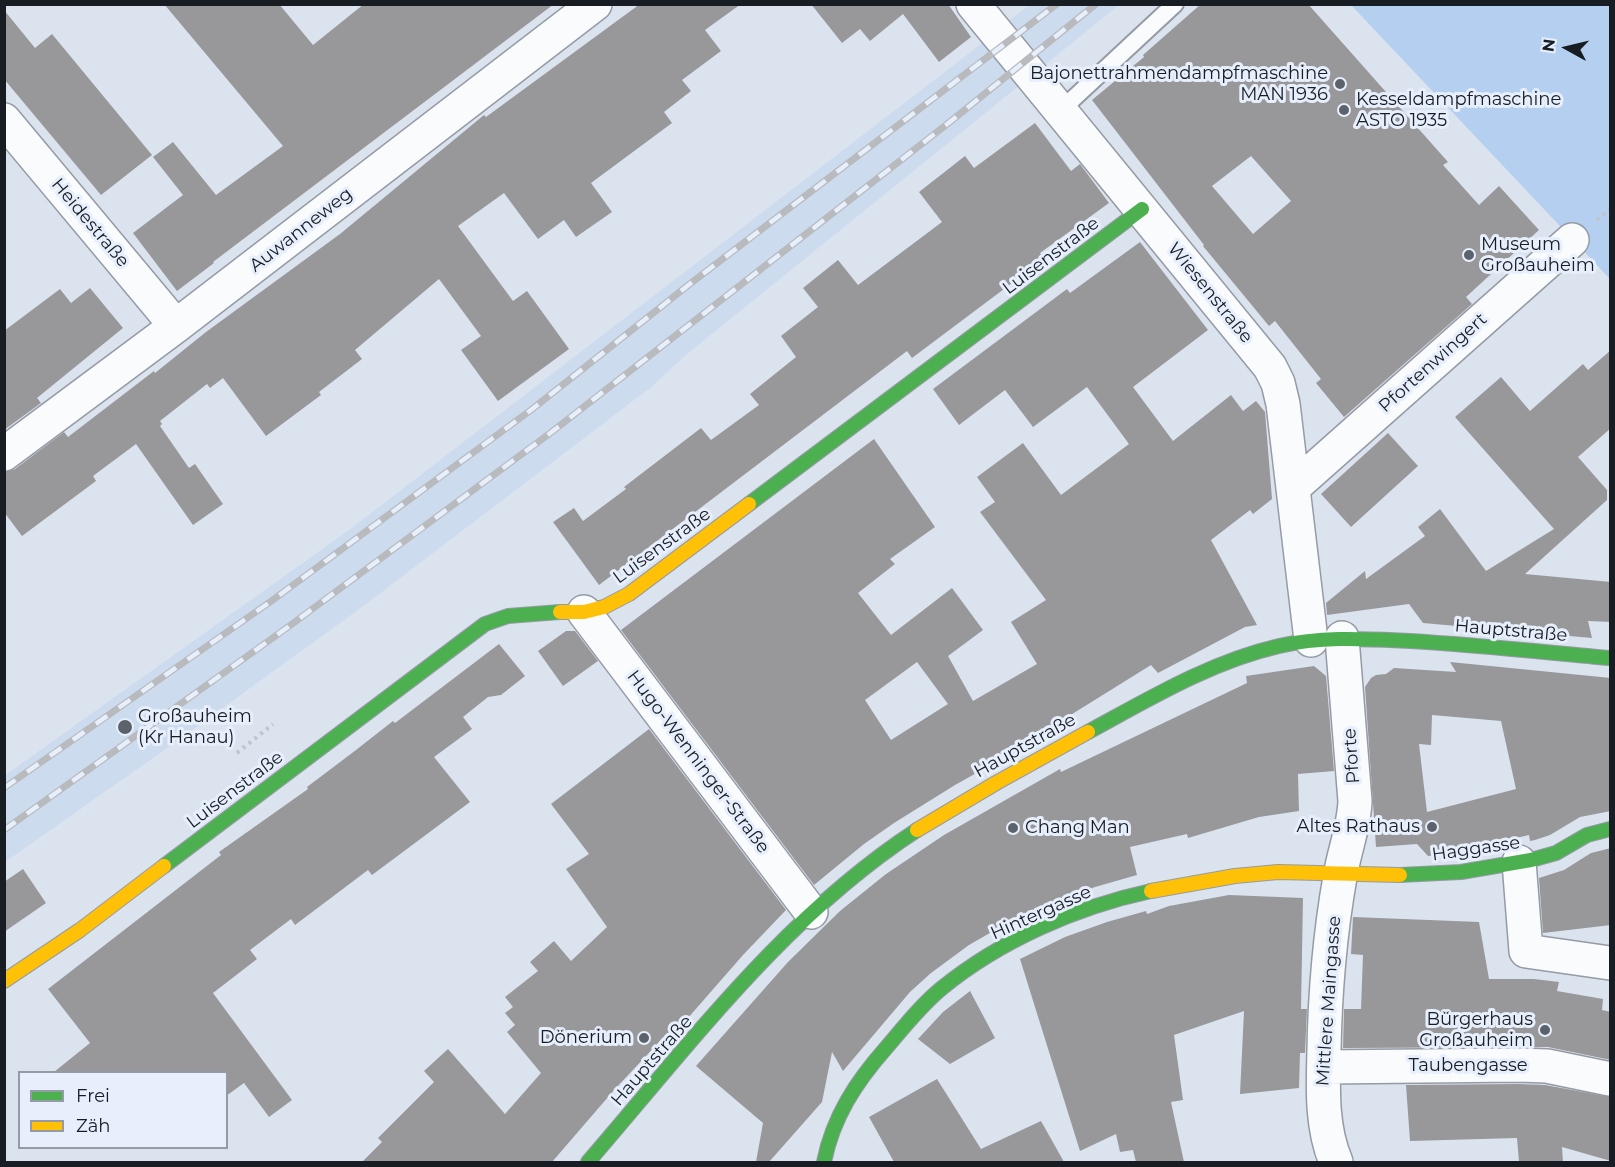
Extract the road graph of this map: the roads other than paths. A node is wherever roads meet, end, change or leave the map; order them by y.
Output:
1 (595, 4) edge
2 (973, 4) edge
3 (1175, 4) edge
4 (1060, 111) junction
5 (4, 120) edge
6 (1142, 209) junction
7 (1572, 240) dead end
8 (176, 326) junction
9 (4, 454) edge
10 (1294, 487) junction
11 (584, 612) junction
12 (1326, 639) junction
13 (1611, 658) edge
14 (1611, 829) edge
15 (1519, 862) junction
16 (1340, 874) junction
17 (811, 912) junction
18 (1611, 963) edge
19 (4, 981) edge
20 (1324, 1067) junction
21 (1611, 1079) edge
22 (588, 1162) edge
23 (824, 1162) edge
24 (1336, 1162) edge

1 - 8 street, Auwanneweg
2 - 4 street, Wiesenstraße
3 - 4 lane
4 - 6 street, Wiesenstraße
5 - 8 street, Heidestraße
6 - 10 street, Wiesenstraße
6 - 11 street, Luisenstraße
7 - 10 street, Pfortenwingert
8 - 9 street, Auwanneweg
10 - 12 street, Wiesenstraße
11 - 17 street, Hugo-Wenninger-Straße
11 - 19 street, Luisenstraße
12 - 13 street, Hauptstraße
12 - 16 street, Pforte
12 - 17 street, Hauptstraße
14 - 15 street, Haggasse
15 - 16 street, Haggasse
15 - 18 street
16 - 20 street, Mittlere Maingasse
16 - 23 street, Hintergasse
17 - 22 street, Hauptstraße
20 - 21 street, Taubengasse
20 - 24 street, Mittlere Maingasse

